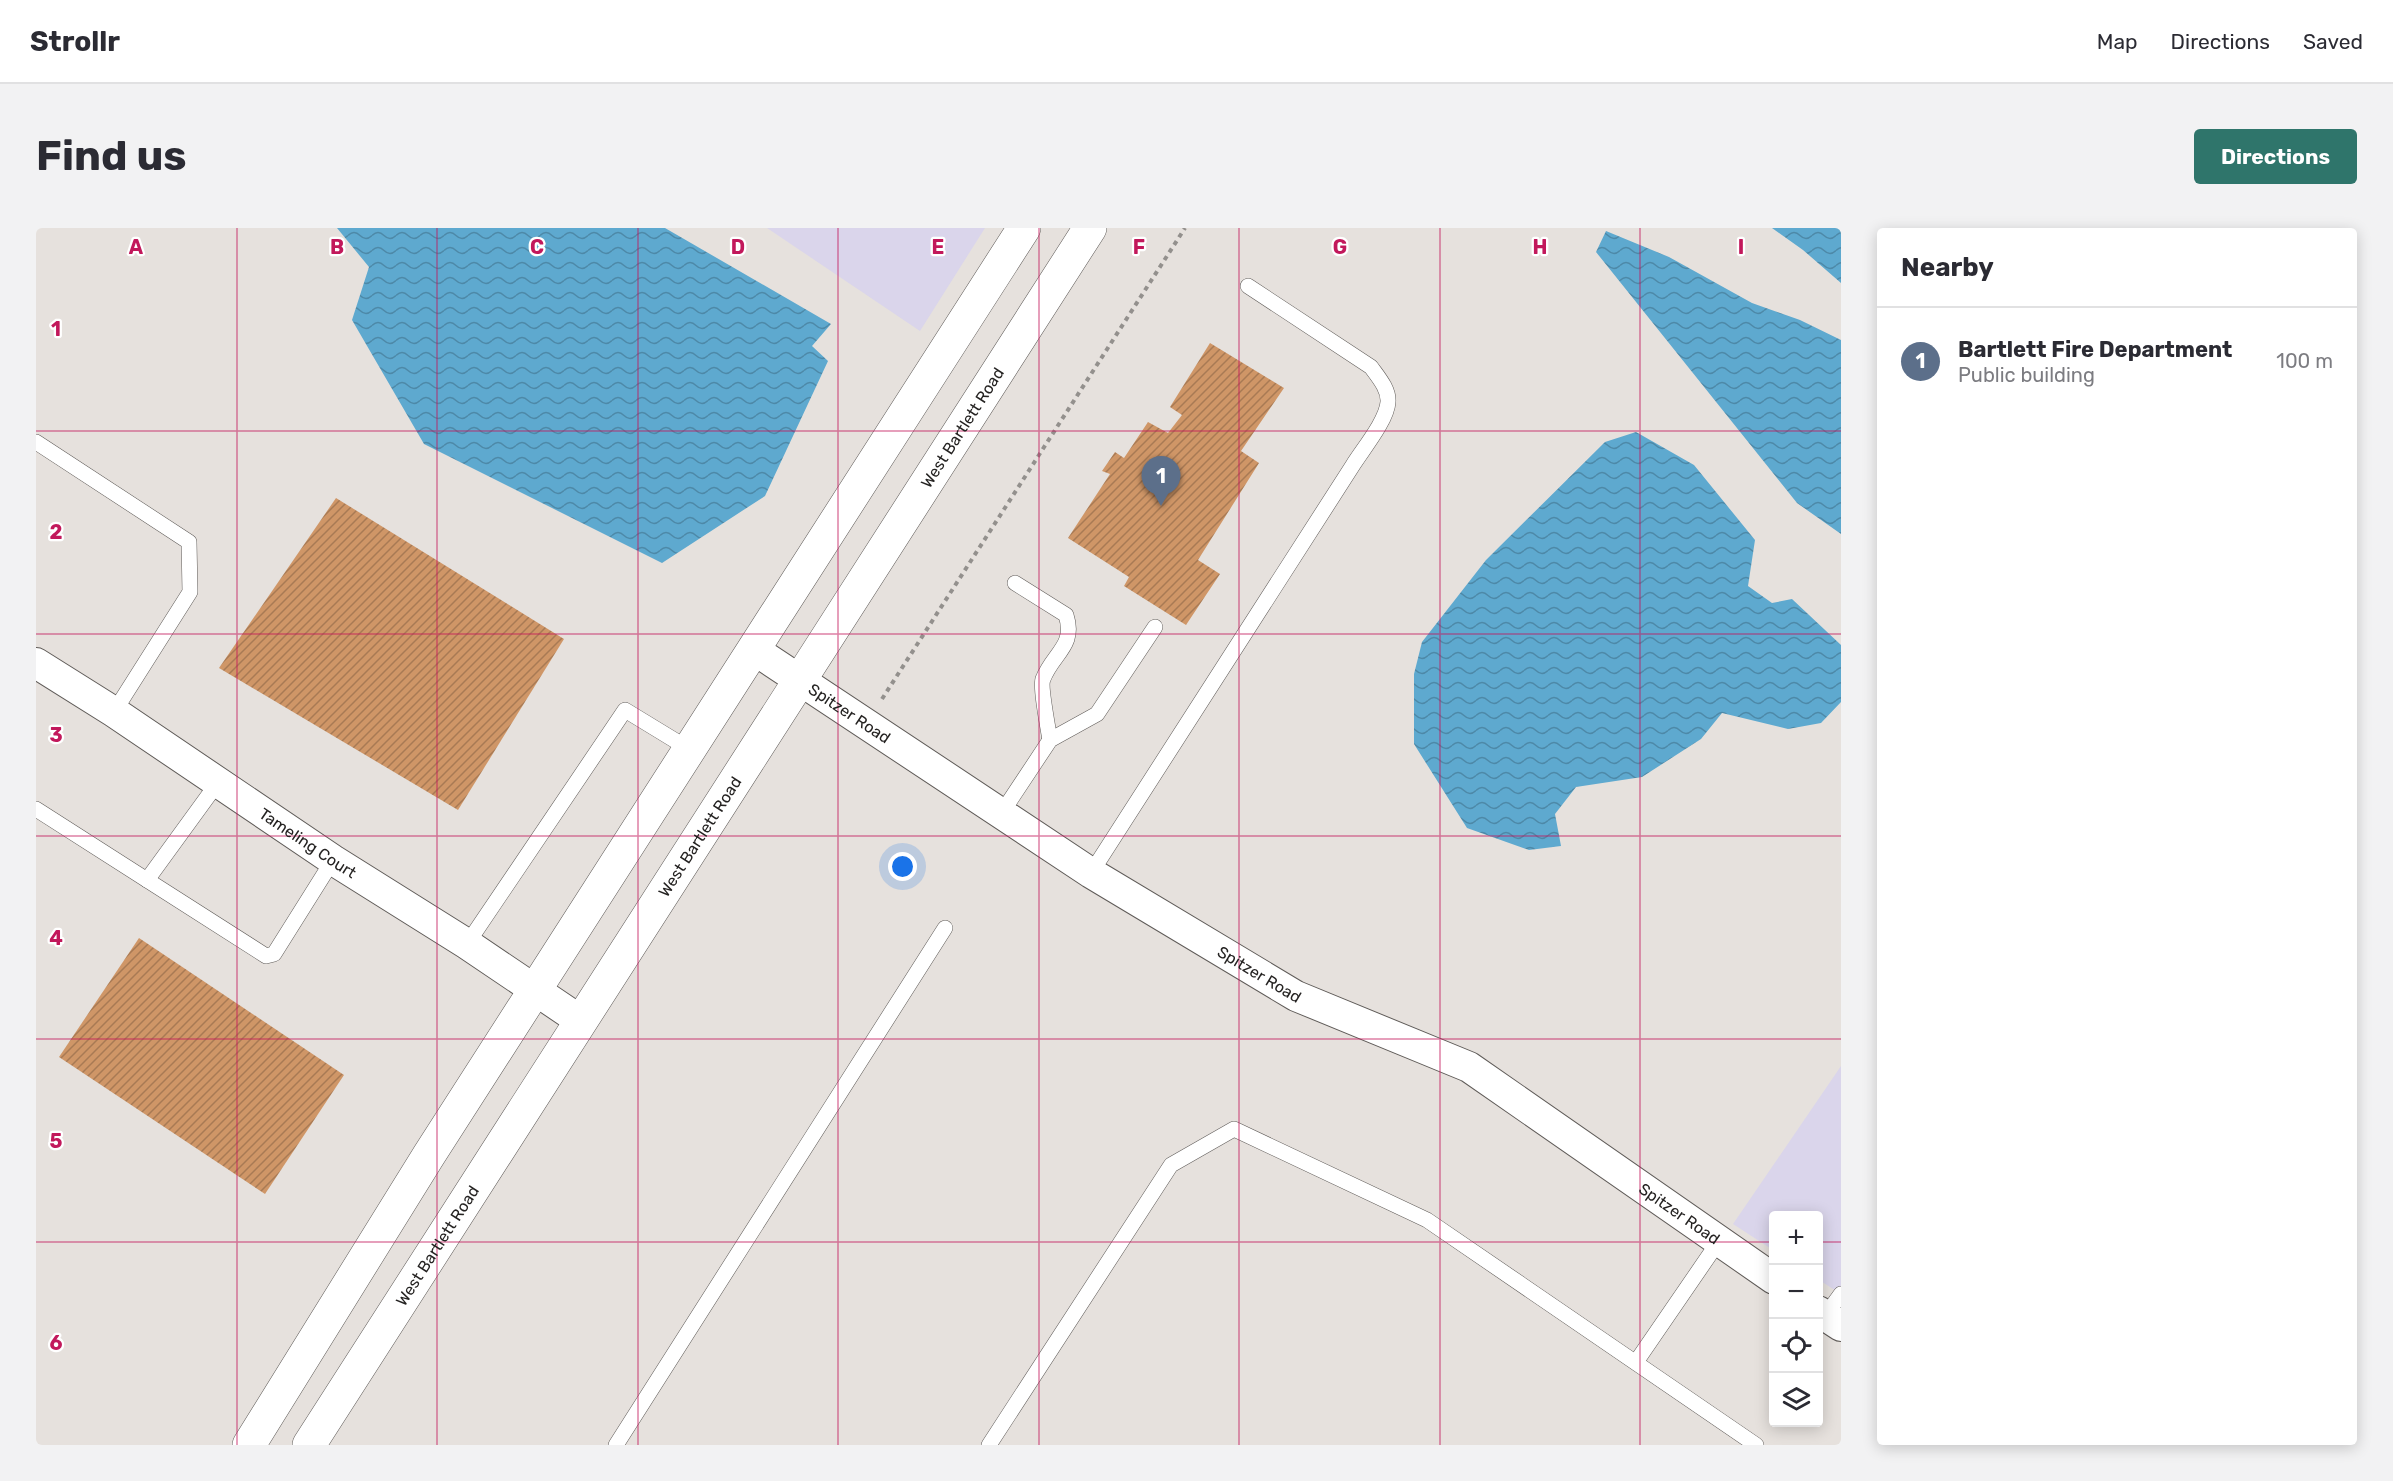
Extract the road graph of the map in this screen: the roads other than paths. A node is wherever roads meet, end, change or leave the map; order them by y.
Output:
1 (1024, 228) edge
2 (1090, 228) edge
3 (1248, 286) dead end
4 (36, 442) edge
5 (1015, 583) dead end
6 (1155, 627) dead end
7 (753, 649) junction
8 (36, 663) edge
9 (799, 681) junction
10 (114, 712) junction
11 (1050, 740) junction
12 (689, 749) junction
13 (219, 781) junction
14 (36, 809) edge
15 (1001, 813) junction
16 (333, 860) junction
17 (1091, 873) junction
18 (147, 880) junction
19 (945, 928) dead end
20 (467, 944) junction
21 (535, 990) junction
22 (581, 1021) junction
23 (1719, 1241) junction
24 (1769, 1276) edge
25 (1636, 1362) junction
26 (249, 1445) edge
27 (309, 1445) edge
28 (616, 1445) edge
29 (989, 1445) edge
30 (1756, 1445) edge

1 - 7 street
2 - 9 street, West Bartlett Road
3 - 17 lane
4 - 10 lane
5 - 11 lane
6 - 11 lane
7 - 9 street, Spitzer Road
7 - 12 street
8 - 10 street, Tameling Court
9 - 15 street, Spitzer Road
9 - 22 street, West Bartlett Road
10 - 13 street, Tameling Court
11 - 15 lane
12 - 20 lane
12 - 21 street
13 - 16 street, Tameling Court
13 - 18 lane
14 - 18 lane
15 - 17 street, Spitzer Road
16 - 18 lane
16 - 20 street, Tameling Court
17 - 23 street, Spitzer Road
19 - 28 lane
20 - 21 street, Tameling Court
21 - 22 street, Tameling Court
21 - 26 street
22 - 27 street, West Bartlett Road
23 - 24 street, Spitzer Road
23 - 25 lane
25 - 29 lane
25 - 30 lane

